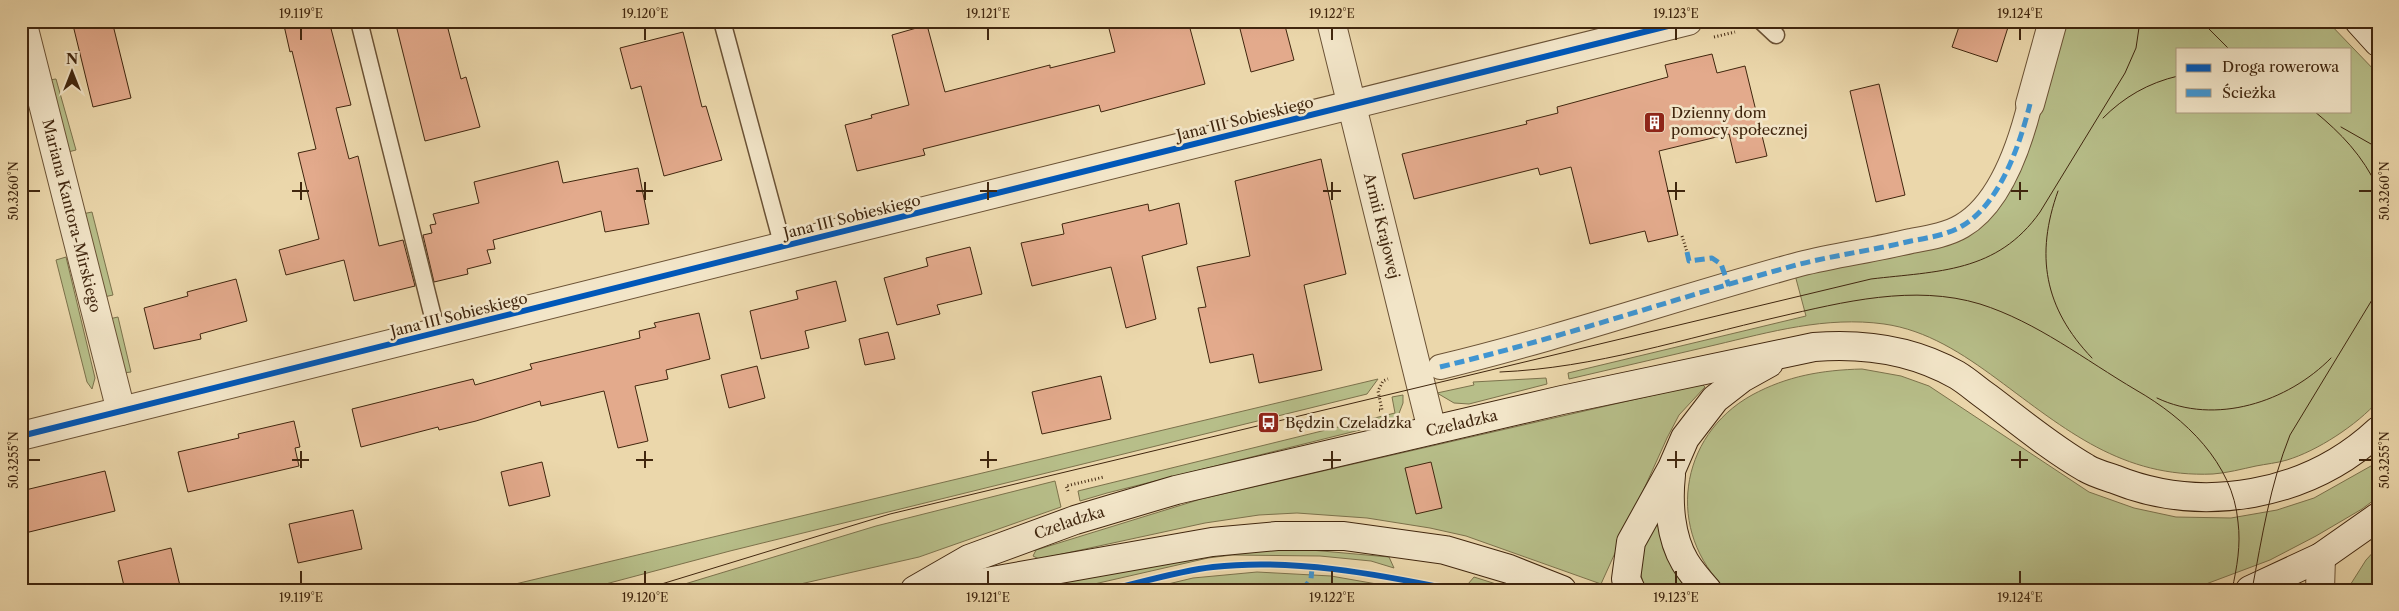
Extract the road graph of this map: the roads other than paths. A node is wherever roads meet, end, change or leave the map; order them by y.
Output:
1 (22, 21) edge
2 (359, 21) edge
3 (722, 21) edge
4 (1331, 21) edge
5 (1688, 21) edge
6 (1761, 21) edge
7 (2053, 21) edge
8 (2359, 21) edge
9 (1776, 35) dead end
10 (2378, 42) edge
11 (2030, 104) joint
12 (1351, 105) junction
13 (783, 248) junction
14 (437, 333) junction
15 (1792, 350) junction
16 (1429, 370) junction
17 (121, 411) junction
18 (1432, 430) junction
19 (2378, 431) edge
20 (21, 436) edge
21 (1672, 468) junction
22 (2378, 517) edge
23 (2321, 557) junction
24 (915, 590) edge
25 (941, 590) edge
26 (1562, 590) edge
27 (1631, 590) edge
28 (1706, 590) edge
29 (2250, 590) edge
30 (2320, 590) edge

1 - 17 main road, Mariana Kantora-Mirskiego
2 - 14 lane
3 - 13 lane
4 - 12 main road, Armii Krajowej
5 - 12 main road, Jana III Sobieskiego
6 - 9 lane
7 - 11 main road
8 - 10 main road
11 - 16 street
12 - 13 main road, Jana III Sobieskiego
12 - 16 main road, Armii Krajowej
13 - 14 main road, Jana III Sobieskiego
14 - 17 main road, Jana III Sobieskiego
15 - 18 main road, Czeladzka
15 - 19 main road, Czeladzka
15 - 21 main road
16 - 18 main road, Armii Krajowej
17 - 20 main road, Jana III Sobieskiego
18 - 24 main road, Czeladzka
21 - 27 main road
21 - 28 main road
22 - 23 main road
23 - 29 main road
23 - 30 main road
25 - 26 main road

